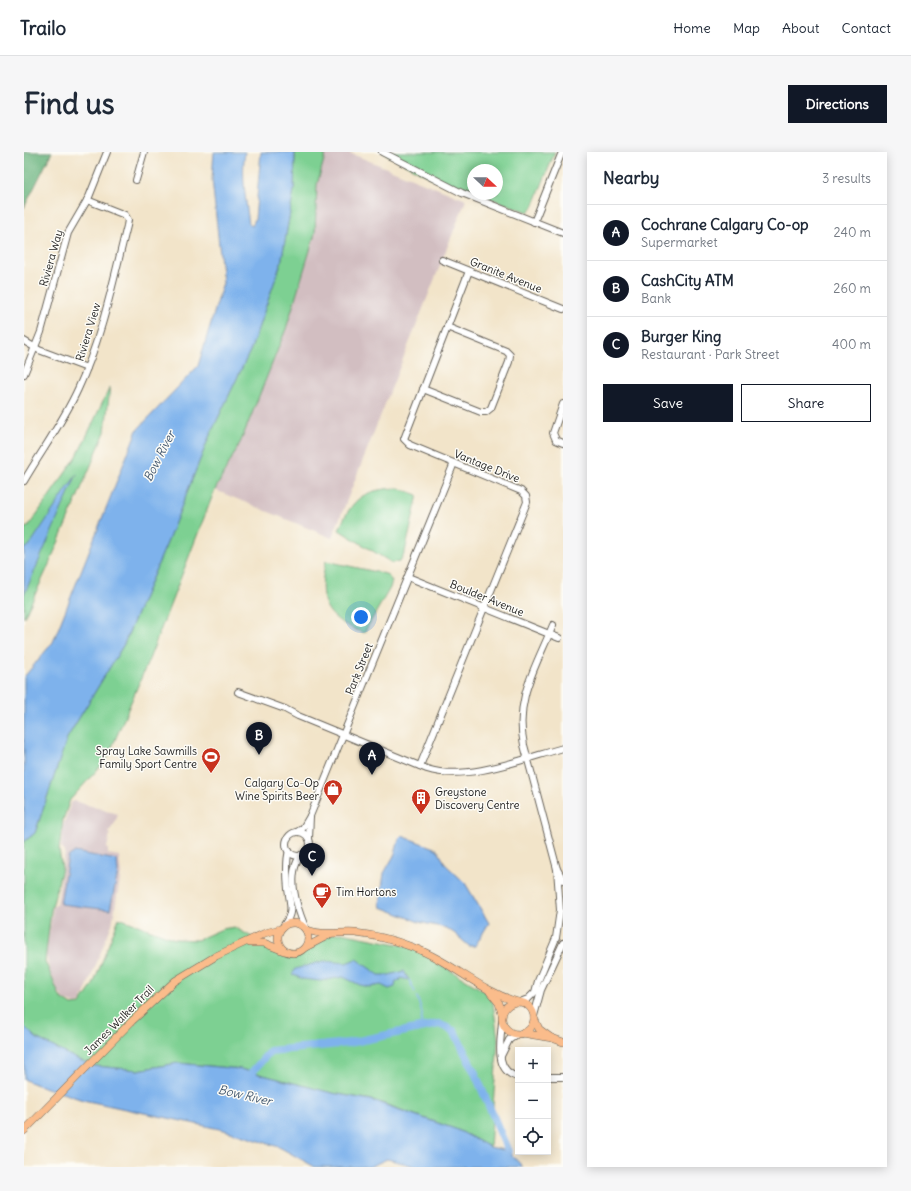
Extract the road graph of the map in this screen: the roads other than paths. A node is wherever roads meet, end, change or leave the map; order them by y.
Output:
1 (107, 152) edge
2 (144, 152) edge
3 (382, 152) edge
4 (562, 152) edge
5 (136, 180) dead end
6 (87, 200) junction
7 (534, 222) junction
8 (563, 234) edge
9 (442, 260) dead end
10 (469, 271) junction
11 (563, 309) edge
12 (447, 327) junction
13 (24, 341) edge
14 (36, 348) junction
15 (87, 368) junction
16 (24, 374) edge
17 (423, 389) junction
18 (563, 404) edge
19 (563, 443) edge
20 (454, 463) junction
21 (24, 481) edge
22 (408, 577) junction
23 (484, 608) junction
24 (553, 625) dead end
25 (549, 634) junction
26 (559, 638) dead end
27 (238, 692) dead end
28 (343, 734) junction
29 (563, 748) edge
30 (528, 758) junction
31 (420, 766) junction
32 (310, 816) junction
33 (296, 832) junction
34 (309, 839) junction
35 (289, 851) junction
36 (301, 855) junction
37 (556, 869) junction
38 (563, 880) edge
39 (282, 927) junction
40 (306, 928) junction
41 (329, 935) junction
42 (556, 940) junction
43 (563, 943) edge
44 (244, 944) junction
45 (306, 947) junction
46 (286, 951) junction
47 (490, 992) junction
48 (519, 1002) junction
49 (534, 1017) junction
50 (502, 1018) junction
51 (519, 1034) junction
52 (552, 1038) junction
53 (563, 1042) edge
54 (500, 1057) junction
55 (515, 1076) edge
56 (551, 1077) edge
57 (563, 1077) edge
58 (24, 1131) edge

1 - 6 street, Riviera Way
2 - 5 street
3 - 7 street
4 - 7 street
6 - 14 street, Riviera Way
6 - 15 street, Riviera View
7 - 8 street
9 - 10 street, Granite Avenue
10 - 11 street, Granite Avenue
10 - 12 street, Vantage Drive
12 - 17 street, Vantage Drive
12 - 17 street
13 - 14 street
14 - 15 street
14 - 16 street, Riviera Way
15 - 21 street, Riviera View
17 - 20 street, Vantage Drive
18 - 19 street
20 - 22 street, Park Street
20 - 23 street, Vantage Drive
22 - 23 street, Boulder Avenue
22 - 28 street, Park Street
23 - 25 street, Boulder Avenue
23 - 31 street, Vantage Drive
24 - 25 street
25 - 26 street, Boulder Avenue
25 - 30 street
27 - 28 street
28 - 31 street
28 - 32 street, Park Street
29 - 30 street
30 - 31 street
30 - 37 street
32 - 33 street, Park Street
32 - 34 street, Park Street
33 - 34 street
33 - 35 street
34 - 36 street
35 - 36 street
35 - 39 street
36 - 40 street
37 - 38 street
37 - 42 street
39 - 40 main road
39 - 44 main road, James Walker Trail
39 - 46 main road
40 - 41 main road
40 - 45 main road
41 - 45 main road
41 - 47 main road
42 - 43 street
42 - 48 street
43 - 49 street
44 - 46 main road, James Walker Trail
44 - 58 main road, James Walker Trail
45 - 46 main road
47 - 48 main road
47 - 50 main road
48 - 49 main road
48 - 50 main road
49 - 51 main road
49 - 52 main road
50 - 51 main road
50 - 54 street
51 - 52 main road
51 - 54 street
52 - 53 main road
54 - 55 street
56 - 57 street

